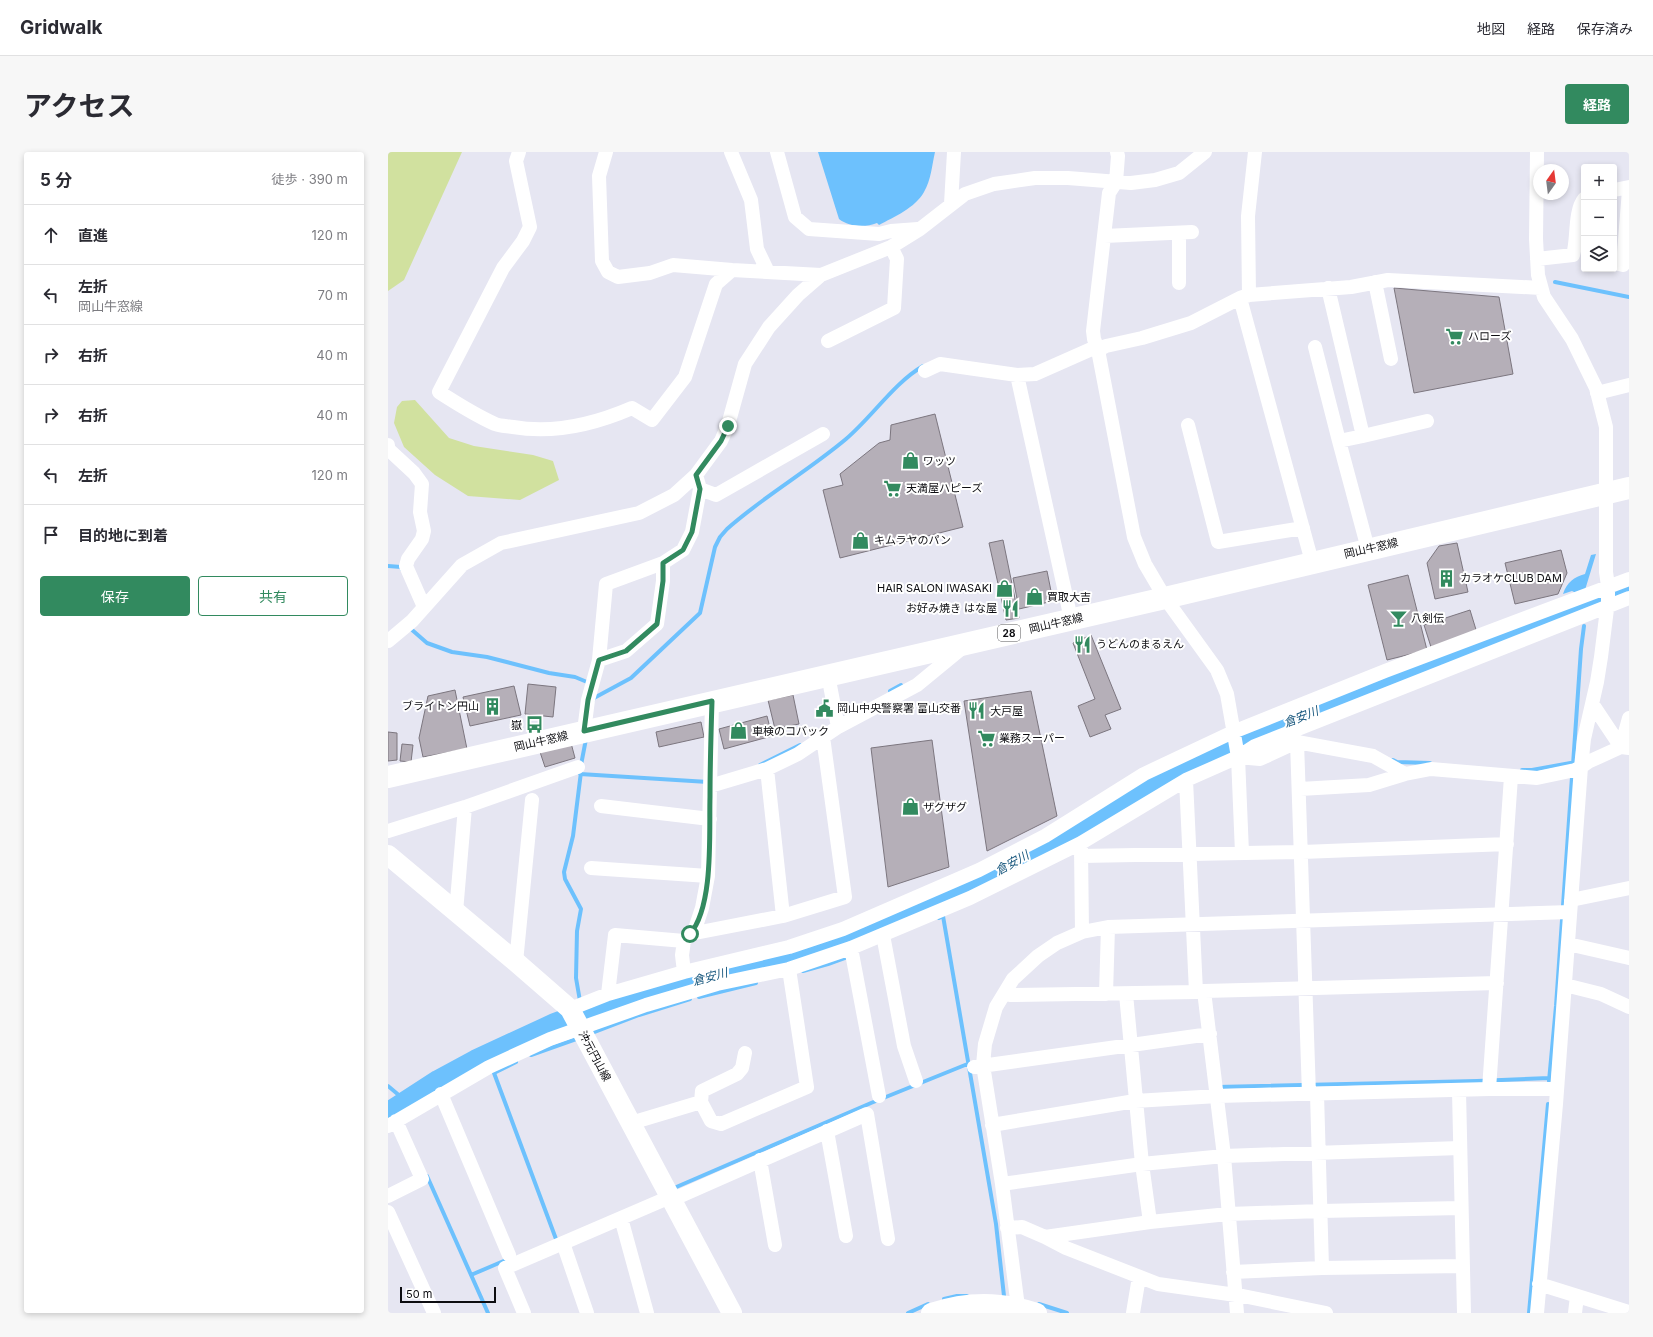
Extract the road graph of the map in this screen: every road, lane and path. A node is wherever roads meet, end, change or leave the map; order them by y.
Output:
1 (518, 152) edge
2 (606, 152) edge
3 (731, 152) edge
4 (776, 152) edge
5 (954, 152) edge
6 (1117, 152) edge
7 (1205, 152) edge
8 (1255, 152) edge
9 (1537, 152) edge
10 (1116, 182) junction
11 (1629, 187) edge
12 (1617, 189) edge
13 (1629, 190) edge
14 (1584, 200) edge
15 (951, 204) junction
16 (920, 229) junction
17 (1104, 236) junction
18 (891, 247) junction
19 (1578, 256) edge
20 (1537, 259) junction
21 (1617, 264) edge
22 (732, 270) junction
23 (768, 272) junction
24 (821, 275) junction
25 (1376, 282) junction
26 (1179, 283) dead end
27 (1328, 288) junction
28 (1541, 288) junction
29 (1246, 293) junction
30 (828, 341) dead end
31 (1096, 346) junction
32 (1315, 347) dead end
33 (1391, 359) dead end
34 (925, 371) dead end
35 (1017, 375) junction
36 (1629, 385) edge
37 (1597, 393) junction
38 (1427, 421) dead end
39 (1188, 425) dead end
40 (823, 434) dead end
41 (1363, 436) junction
42 (1339, 441) junction
43 (388, 445) edge
44 (698, 482) junction
45 (1629, 488) edge
46 (1606, 493) junction
47 (1302, 528) junction
48 (1368, 549) junction
49 (1312, 562) junction
50 (663, 563) junction
51 (1628, 579) edge
52 (1608, 596) junction
53 (1165, 598) junction
54 (1629, 598) edge
55 (424, 607) junction
56 (1070, 619) junction
57 (388, 641) edge
58 (968, 643) junction
59 (599, 660) junction
60 (828, 675) junction
61 (712, 701) junction
62 (1593, 705) junction
63 (1629, 718) edge
64 (837, 723) junction
65 (584, 731) junction
66 (823, 737) junction
67 (1297, 742) junction
68 (1236, 744) junction
69 (1623, 746) edge
70 (578, 767) dead end
71 (1581, 767) junction
72 (767, 769) junction
73 (1405, 774) junction
74 (388, 777) edge
75 (1511, 777) junction
76 (1186, 780) junction
77 (710, 783) junction
78 (1300, 790) junction
79 (532, 800) dead end
80 (601, 806) dead end
81 (464, 807) junction
82 (710, 819) junction
83 (388, 831) edge
84 (1507, 844) junction
85 (1081, 850) junction
86 (1302, 852) junction
87 (1242, 853) junction
88 (1190, 854) junction
89 (388, 855) edge
90 (591, 868) dead end
91 (708, 876) junction
92 (965, 887) junction
93 (1629, 888) edge
94 (1567, 909) junction
95 (456, 912) junction
96 (1502, 914) junction
97 (783, 916) junction
98 (1303, 920) junction
99 (1194, 923) junction
100 (1108, 927) junction
101 (1082, 932) junction
102 (687, 938) junction
103 (884, 939) junction
104 (1568, 944) junction
105 (852, 952) junction
106 (1629, 958) edge
107 (516, 962) junction
108 (684, 972) junction
109 (789, 973) junction
110 (1497, 983) junction
111 (1565, 985) junction
112 (1307, 988) junction
113 (1200, 991) junction
114 (1005, 993) junction
115 (608, 994) junction
116 (1106, 994) junction
117 (1126, 994) junction
118 (1629, 1008) edge
119 (575, 1018) junction
120 (1206, 1035) junction
121 (1130, 1042) junction
122 (745, 1053) dead end
123 (978, 1066) junction
124 (916, 1081) dead end
125 (1489, 1083) junction
126 (1311, 1089) junction
127 (1557, 1089) junction
128 (1217, 1090) junction
129 (1459, 1091) junction
130 (441, 1094) junction
131 (879, 1096) dead end
132 (1135, 1101) junction
133 (701, 1102) junction
134 (631, 1123) junction
135 (392, 1124) edge
136 (992, 1126) junction
137 (827, 1131) junction
138 (1460, 1148) junction
139 (1318, 1152) junction
140 (1224, 1156) junction
141 (760, 1160) junction
142 (1142, 1164) junction
143 (1002, 1184) junction
144 (388, 1196) edge
145 (670, 1198) junction
146 (1460, 1208) junction
147 (1321, 1210) junction
148 (388, 1212) edge
149 (1228, 1214) junction
150 (621, 1218) junction
151 (1150, 1222) junction
152 (1007, 1228) junction
153 (846, 1236) dead end
154 (1045, 1237) junction
155 (888, 1239) dead end
156 (563, 1243) junction
157 (776, 1245) dead end
158 (509, 1255) dead end
159 (1463, 1266) junction
160 (1322, 1268) junction
161 (1233, 1272) junction
162 (1139, 1277) junction
163 (1539, 1284) junction
164 (1235, 1295) junction
165 (1577, 1296) junction
166 (1018, 1307) junction
167 (965, 1309) edge
168 (1629, 1312) edge
169 (434, 1313) edge
170 (524, 1313) edge
171 (587, 1313) edge
172 (647, 1313) edge
173 (732, 1313) edge
174 (931, 1313) edge
175 (1037, 1313) edge
176 (1133, 1313) edge
177 (1237, 1313) edge
178 (1326, 1313) edge
179 (1464, 1313) edge
180 (1537, 1313) edge
181 (1575, 1313) edge

1 - 22 street
2 - 22 street
3 - 23 street
4 - 16 street
5 - 15 street
6 - 10 street
7 - 10 street
8 - 29 street
9 - 20 street
10 - 15 street
10 - 17 street
11 - 12 street
13 - 21 street
14 - 19 street
15 - 16 street
16 - 18 street
17 - 26 street
17 - 31 street
18 - 24 street
18 - 30 street
19 - 20 street
20 - 28 street
22 - 23 street
23 - 24 street
24 - 44 street
25 - 27 street
25 - 28 street
25 - 33 street
27 - 29 street
27 - 41 street
28 - 37 street
29 - 31 street
29 - 47 street
31 - 35 street
31 - 53 street
32 - 42 street
34 - 35 street
35 - 56 street
36 - 37 street
37 - 46 street
38 - 41 street
39 - 47 street
40 - 44 street
41 - 42 street
42 - 48 street
43 - 55 street
44 - 50 street
44 - 55 street
45 - 46 main road, 岡山牛窓線 / 28
46 - 48 main road, 岡山牛窓線 / 28
46 - 52 street
47 - 49 street
48 - 49 main road, 岡山牛窓線 / 28
49 - 53 main road, 岡山牛窓線 / 28
50 - 59 street
50 - 59 street
51 - 52 street
52 - 54 street
52 - 62 street
52 - 68 street
52 - 68 street
53 - 56 main road, 岡山牛窓線 / 28
53 - 68 street
55 - 57 street
56 - 58 main road, 岡山牛窓線 / 28
58 - 60 main road, 岡山牛窓線 / 28
58 - 64 street
59 - 65 street
60 - 61 main road, 岡山牛窓線 / 28
60 - 64 street
61 - 65 main road, 岡山牛窓線 / 28
61 - 77 street
62 - 69 street
62 - 71 street
63 - 69 street
64 - 66 street
65 - 74 main road, 岡山牛窓線 / 28
66 - 72 street
66 - 97 street
67 - 68 street
67 - 73 street
67 - 78 street
68 - 76 street
68 - 87 street
68 - 92 street
69 - 71 street
70 - 81 street
71 - 75 street
71 - 94 street
72 - 77 street
72 - 97 street
73 - 75 street
73 - 78 street
75 - 84 street
76 - 85 street
76 - 88 street
77 - 82 street
78 - 86 street
79 - 107 street
80 - 82 street
81 - 83 street
81 - 95 street
82 - 91 street
84 - 86 street
84 - 96 street
85 - 88 street
85 - 92 street
85 - 101 street
86 - 87 street
86 - 98 street
87 - 88 street
88 - 99 street
89 - 95 main road, 沖元円山線
90 - 91 street
91 - 102 street
92 - 103 street
92 - 108 street
93 - 94 street
94 - 96 street
94 - 104 street
95 - 107 main road, 沖元円山線
96 - 98 street
96 - 110 street
97 - 102 street
98 - 99 street
98 - 112 street
99 - 100 street
99 - 113 street
100 - 101 street
100 - 116 street
101 - 114 street
102 - 108 street
102 - 115 street
103 - 105 street
103 - 124 street
104 - 106 street
104 - 111 street
105 - 109 street
105 - 131 street
107 - 119 main road, 沖元円山線
108 - 115 street
109 - 119 street
109 - 133 street
110 - 112 street
110 - 125 street
111 - 118 street
111 - 127 street
112 - 113 street
112 - 126 street
113 - 117 street
113 - 120 street
114 - 116 street
114 - 123 street
115 - 119 street
116 - 117 street
117 - 121 street
119 - 130 street
119 - 134 main road, 沖元円山線
120 - 121 street
120 - 128 street
121 - 123 street
121 - 132 street
122 - 133 street
123 - 136 street
125 - 127 street
125 - 129 street
126 - 128 street
126 - 129 street
126 - 139 street
127 - 163 street
128 - 132 street
128 - 140 street
129 - 138 street
130 - 135 street
130 - 158 street
132 - 136 street
132 - 142 street
133 - 134 street
134 - 145 main road, 沖元円山線
135 - 144 street
136 - 143 street
137 - 141 street
137 - 153 street
137 - 155 street
138 - 139 street
138 - 146 street
139 - 140 street
139 - 147 street
140 - 142 street
140 - 149 street
141 - 145 street
141 - 157 street
142 - 143 street
142 - 151 street
143 - 152 street
145 - 150 street
145 - 173 main road, 沖元円山線
146 - 147 street
146 - 159 street
147 - 149 street
147 - 160 street
148 - 169 street
149 - 151 street
149 - 161 street
150 - 156 street
150 - 172 street
151 - 154 street
152 - 154 street
152 - 166 street
154 - 162 street
156 - 170 street
156 - 171 street
159 - 160 street
159 - 179 street
160 - 161 street
161 - 164 street
162 - 164 street
162 - 176 street
163 - 165 street
163 - 180 street
164 - 177 street
164 - 178 street
165 - 168 street
165 - 181 street
166 - 167 main road
166 - 175 main road
167 - 174 main road

